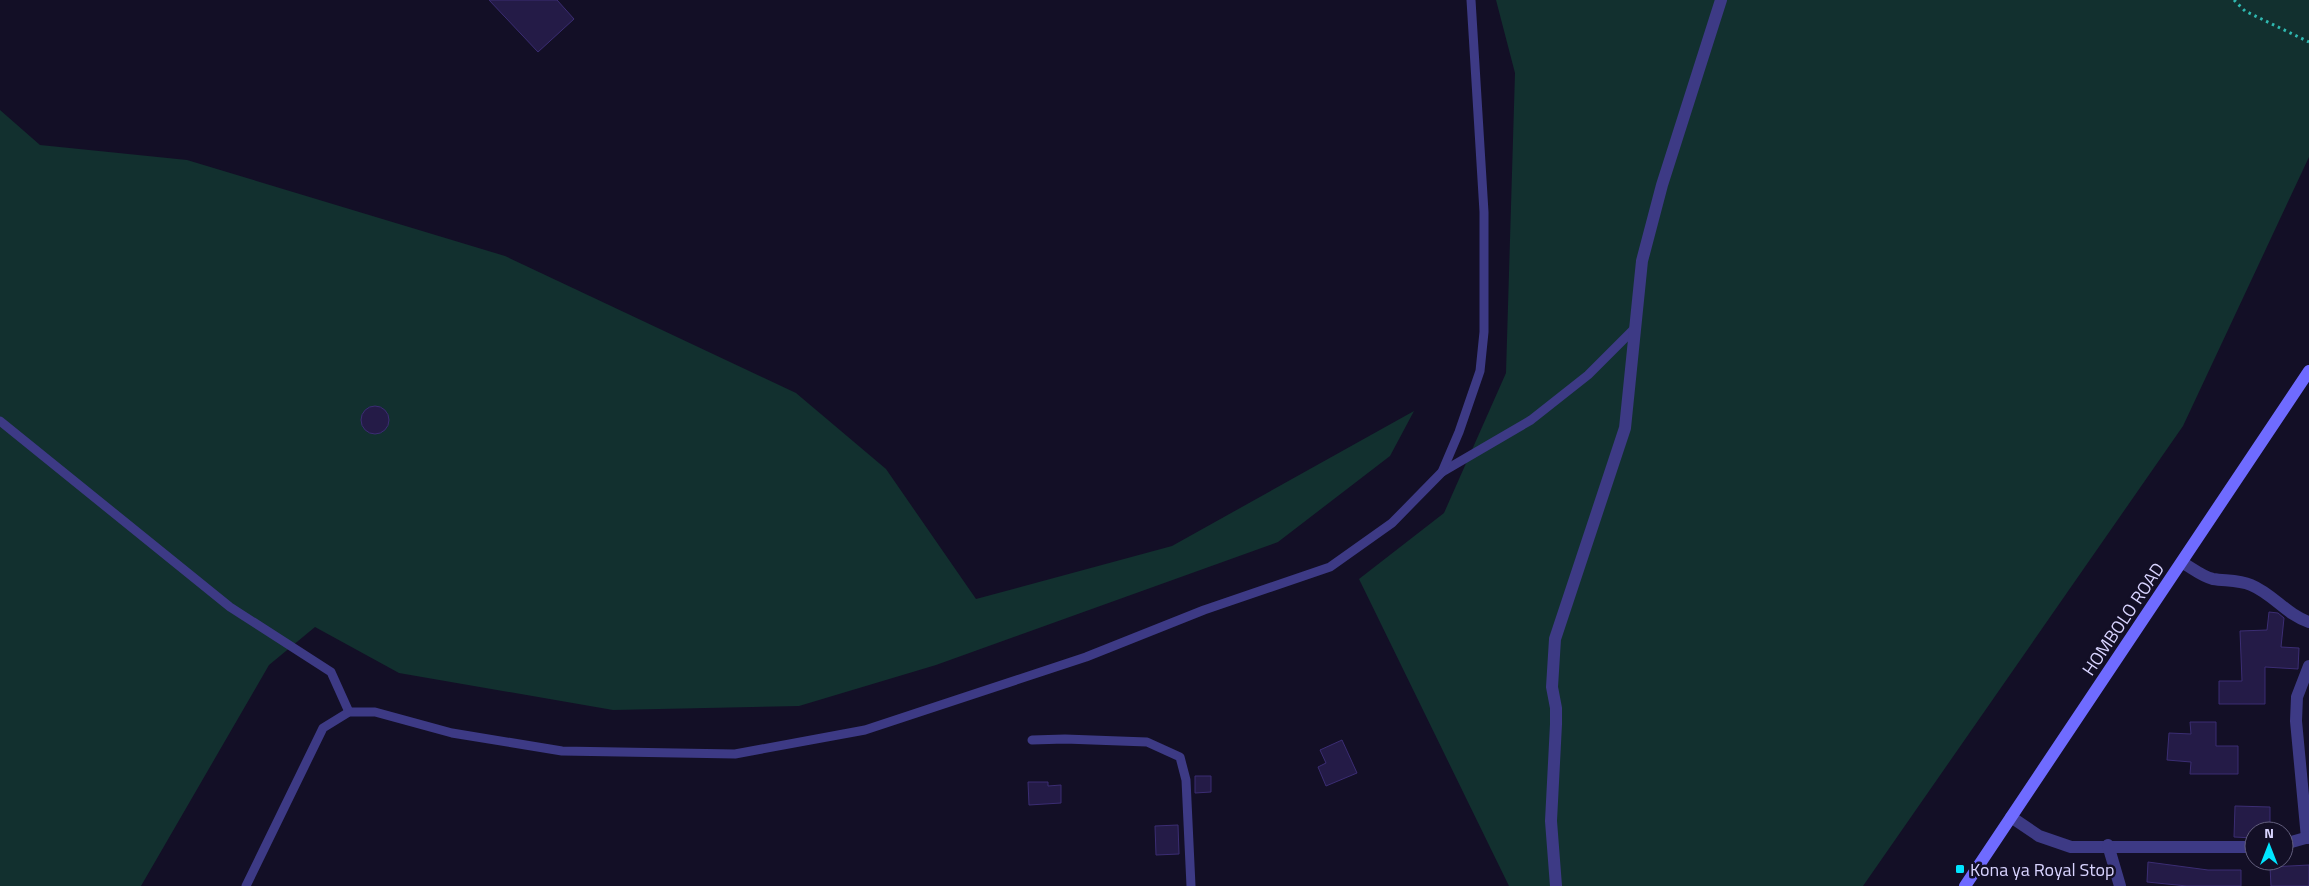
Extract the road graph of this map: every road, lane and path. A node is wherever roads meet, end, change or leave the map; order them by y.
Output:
1 (1471, 0) edge
2 (1721, 0) edge
3 (2234, 0) edge
4 (2309, 42) edge
5 (1634, 329) junction
6 (2309, 372) edge
7 (0, 421) edge
8 (1442, 472) junction
9 (2182, 563) junction
10 (2309, 622) edge
11 (2309, 666) edge
12 (349, 712) junction
13 (1032, 740) dead end
14 (2011, 817) junction
15 (2308, 838) edge
16 (2294, 842) edge
17 (2108, 845) junction
18 (2244, 847) edge
19 (246, 886) edge
20 (1191, 886) edge
21 (1556, 886) edge
22 (1965, 886) edge
23 (2120, 886) edge

1 - 8 lane
2 - 5 street
3 - 4 path
5 - 8 lane
5 - 21 street
6 - 9 street, HOMBOLO ROAD
7 - 12 lane
8 - 12 lane
9 - 10 street
9 - 14 street, HOMBOLO ROAD
11 - 15 street
12 - 19 lane
13 - 20 lane
14 - 17 street
14 - 22 street, HOMBOLO ROAD
15 - 16 street
17 - 18 street
17 - 23 street

